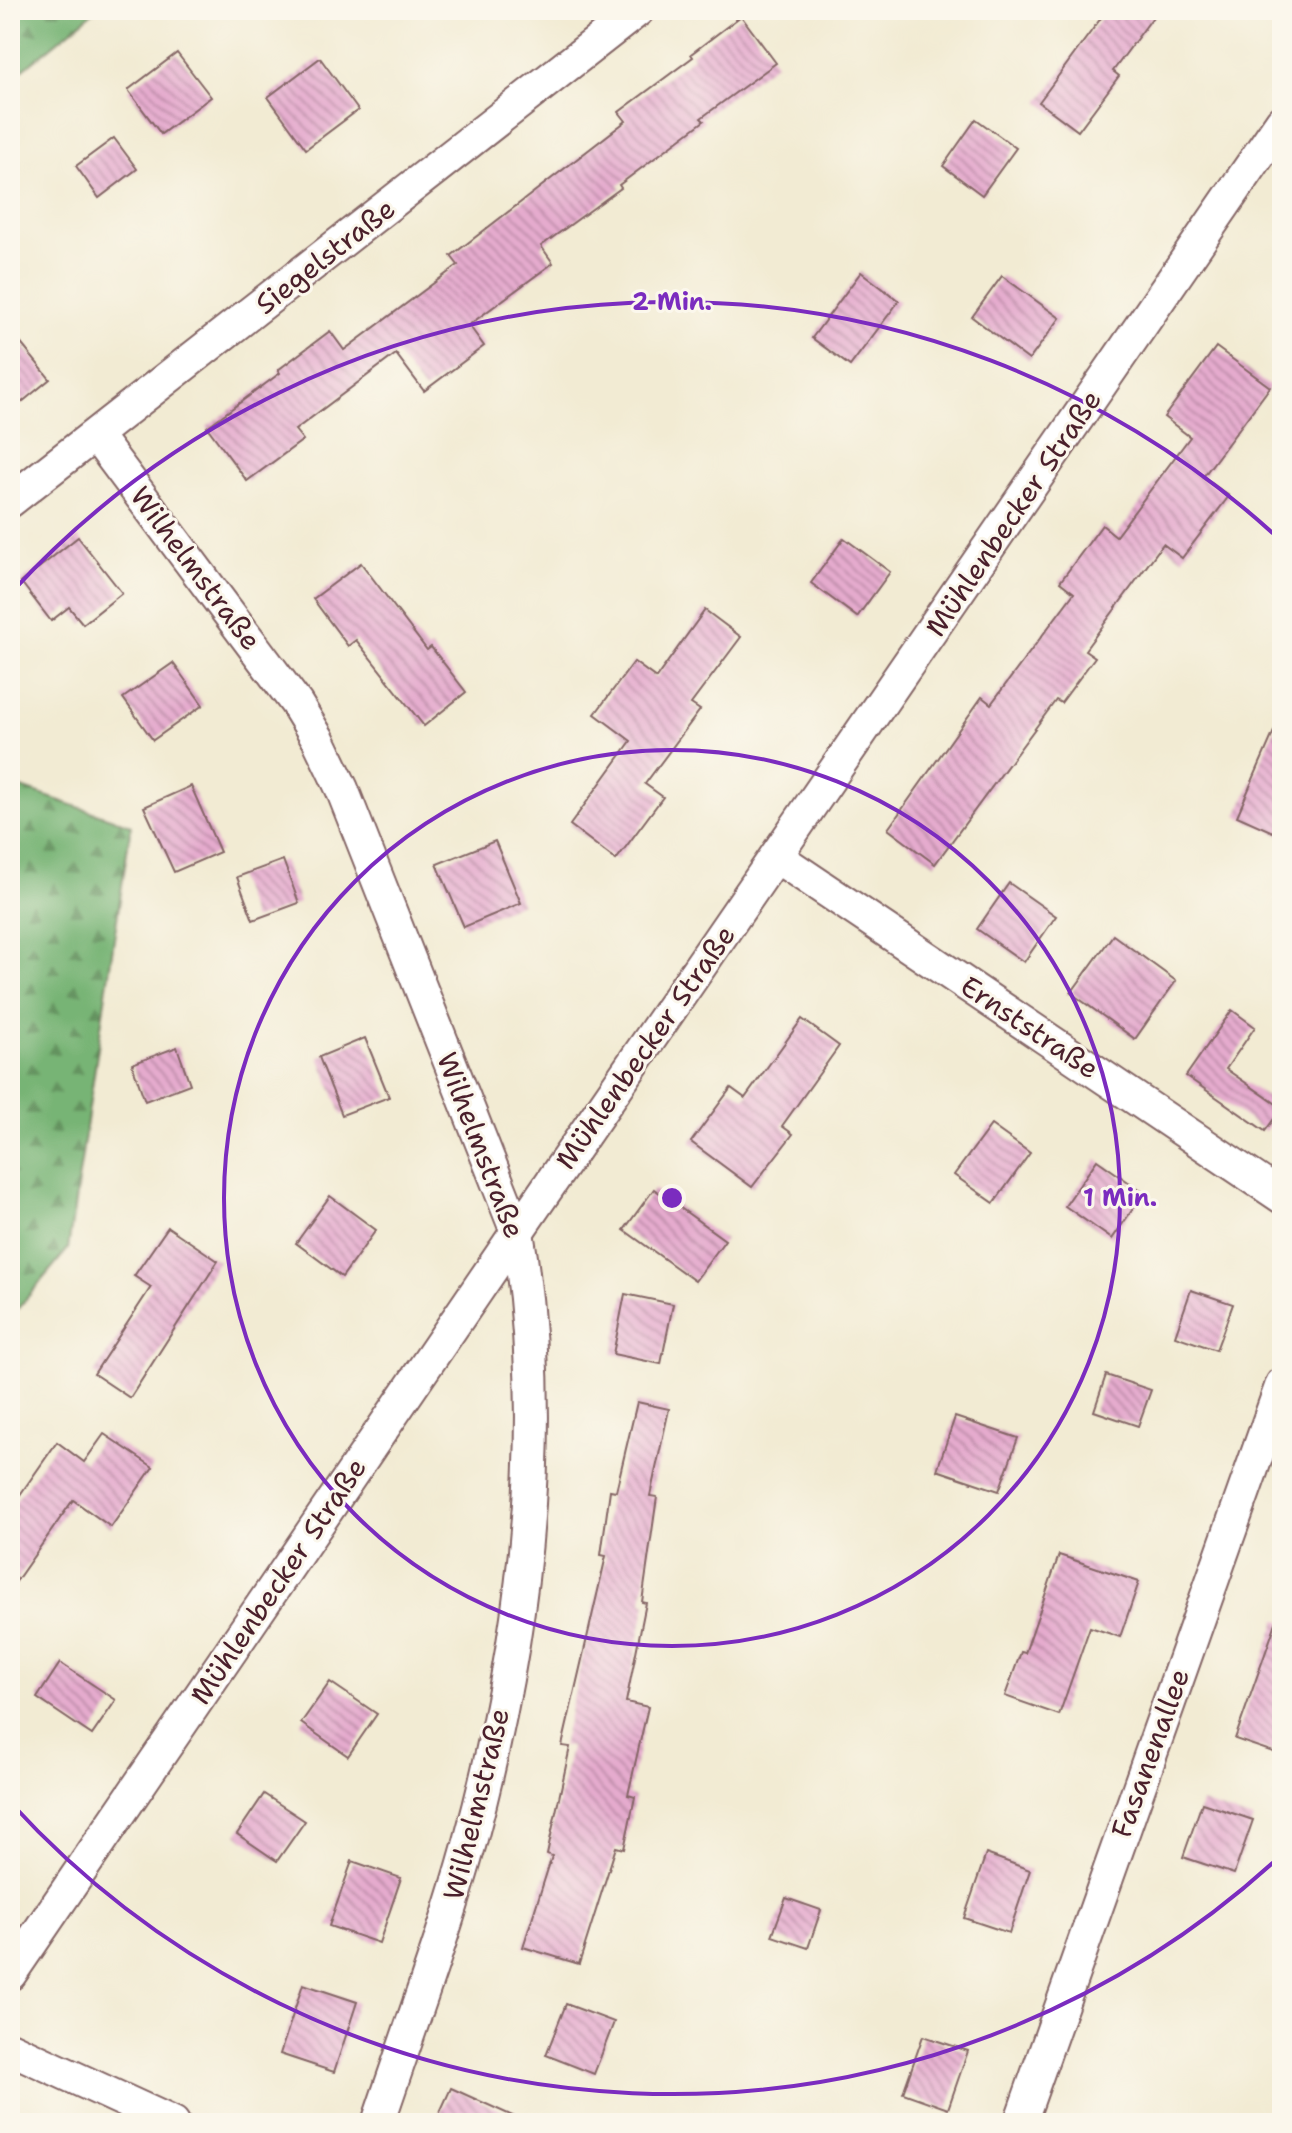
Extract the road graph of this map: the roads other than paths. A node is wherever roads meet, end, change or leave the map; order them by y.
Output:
1 (638, 10) edge
2 (1282, 121) edge
3 (96, 436) junction
4 (10, 501) edge
5 (777, 857) junction
6 (1282, 1197) edge
7 (517, 1232) junction
8 (1282, 1384) edge
9 (10, 1974) edge
10 (10, 2048) edge
11 (173, 2123) edge
12 (378, 2123) edge
13 (1020, 2123) edge

1 - 3 street, Siegelstraße
2 - 5 street, Mühlenbecker Straße
3 - 4 street, Siegelstraße
3 - 7 street, Wilhelmstraße
5 - 6 street, Ernststraße
5 - 7 street, Mühlenbecker Straße
7 - 9 street, Mühlenbecker Straße
7 - 12 street, Wilhelmstraße
8 - 13 street, Fasanenallee
10 - 11 street

